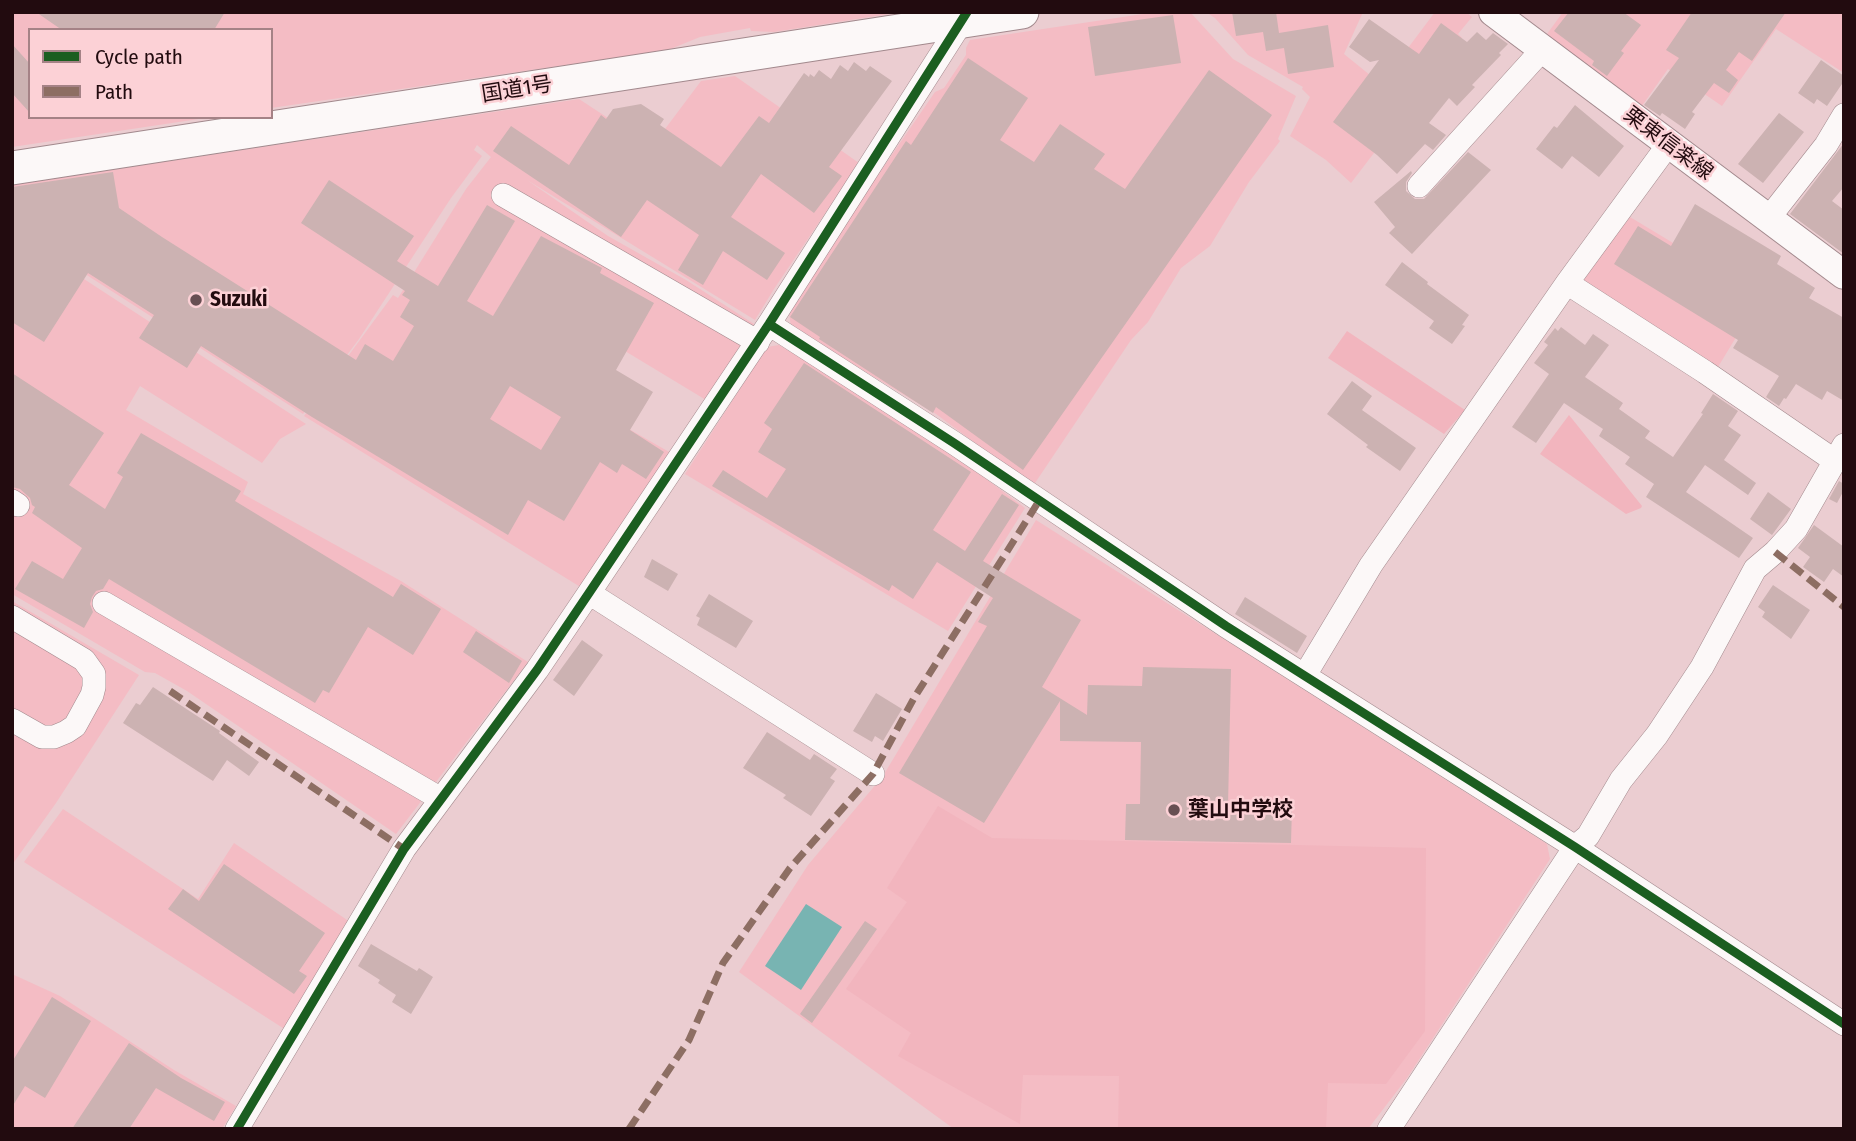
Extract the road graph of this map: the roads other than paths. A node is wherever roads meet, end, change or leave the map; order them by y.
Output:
1 (1022, 12) edge
2 (1493, 12) edge
3 (965, 17) edge
4 (1542, 50) junction
5 (1844, 116) edge
6 (1668, 145) junction
7 (12, 168) edge
8 (1419, 186) dead end
9 (503, 195) dead end
10 (1768, 219) junction
11 (1844, 275) edge
12 (1567, 283) junction
13 (764, 333) junction
14 (1840, 453) edge
15 (589, 593) junction
16 (104, 603) dead end
17 (12, 617) edge
18 (1305, 676) junction
19 (12, 720) edge
20 (873, 774) dead end
21 (441, 799) junction
22 (1575, 847) junction
23 (1844, 1024) edge
24 (237, 1129) edge
25 (1389, 1129) edge

1 - 3 highway, 国道1号
2 - 4 main road, 栗東信楽線
3 - 7 highway, 国道1号
3 - 13 street
4 - 6 main road, 栗東信楽線
4 - 8 street
5 - 10 street
6 - 10 main road, 栗東信楽線
6 - 12 street
9 - 13 street
10 - 11 main road, 栗東信楽線
12 - 14 street
12 - 18 street
13 - 15 street
13 - 18 street
14 - 22 street
15 - 20 street
15 - 21 street
16 - 21 street
17 - 19 street
18 - 22 street
21 - 24 street
22 - 23 street
22 - 25 street

